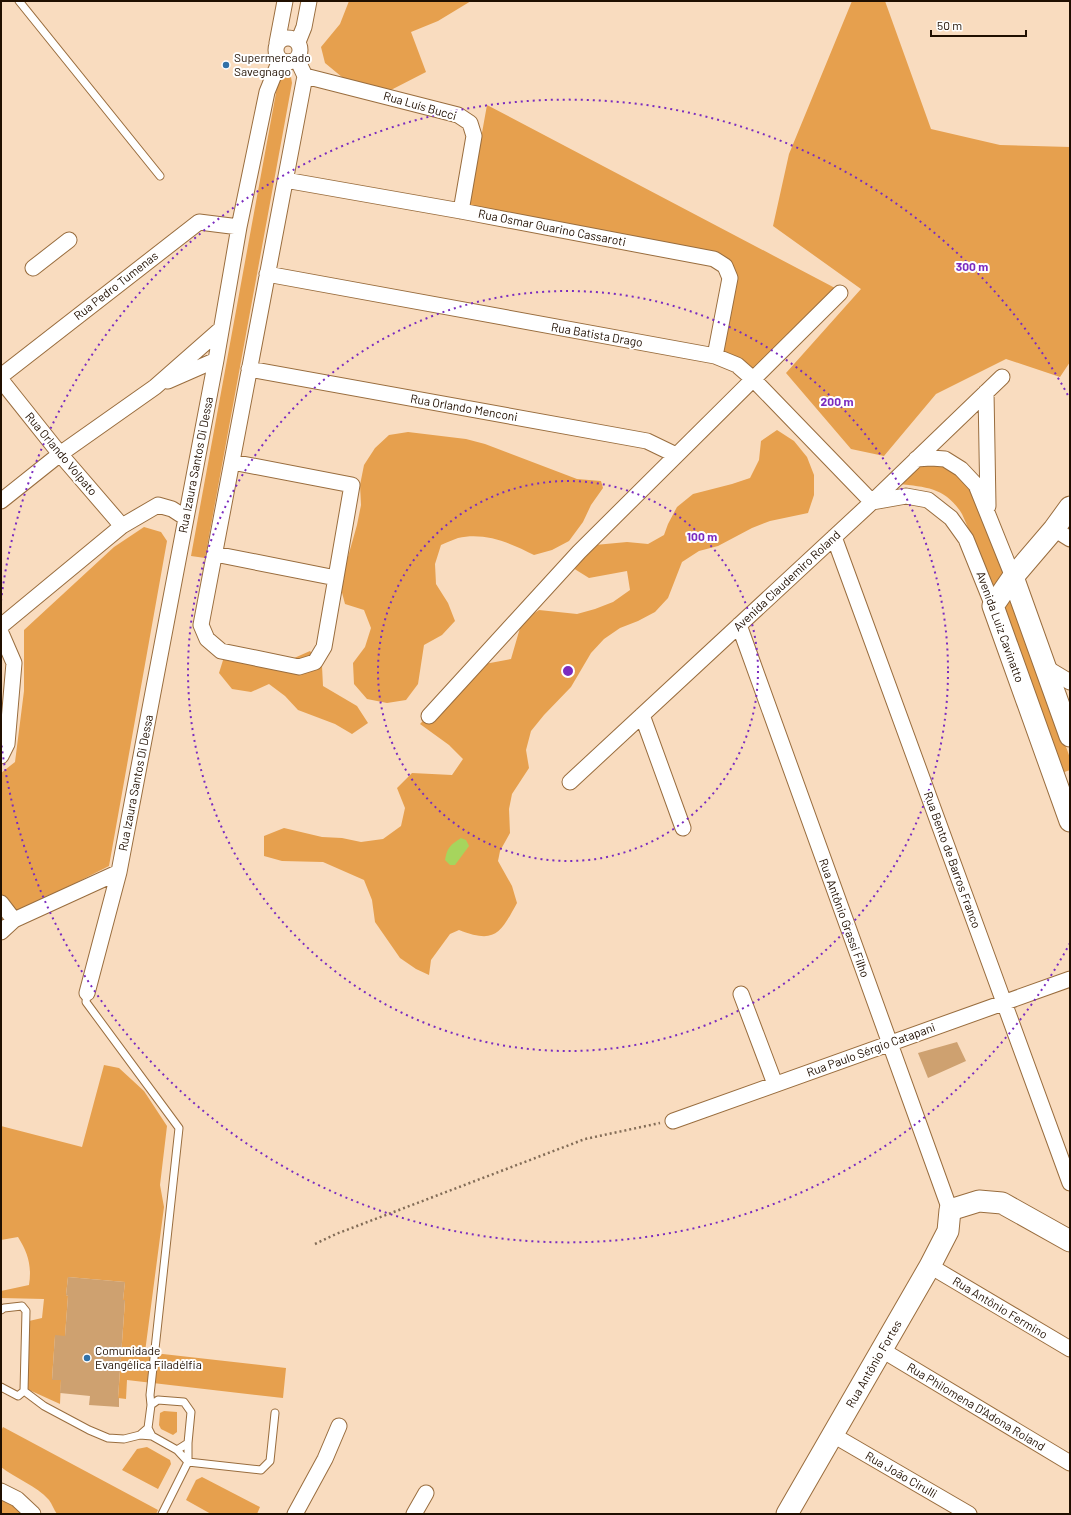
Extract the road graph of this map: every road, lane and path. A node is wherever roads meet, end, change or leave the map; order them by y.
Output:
1 (19, 1) edge
2 (285, 1) edge
3 (309, 1) edge
4 (298, 42) junction
5 (277, 43) junction
6 (297, 59) junction
7 (280, 60) junction
8 (305, 76) junction
9 (160, 176) dead end
10 (284, 180) junction
11 (461, 211) junction
12 (239, 226) junction
13 (69, 240) dead end
14 (33, 268) dead end
15 (267, 274) junction
16 (840, 293) dead end
17 (221, 329) junction
18 (714, 356) junction
19 (216, 360) junction
20 (249, 368) junction
21 (1, 376) edge
22 (1002, 377) dead end
23 (753, 379) junction
24 (1, 380) edge
25 (155, 387) junction
26 (986, 392) junction
27 (60, 454) junction
28 (676, 455) junction
29 (916, 459) junction
30 (232, 462) junction
31 (1, 501) edge
32 (872, 502) junction
33 (1070, 506) edge
34 (988, 515) junction
35 (186, 518) junction
36 (122, 526) junction
37 (1062, 534) edge
38 (834, 537) junction
39 (215, 554) junction
40 (1013, 577) junction
41 (336, 578) junction
42 (993, 606) junction
43 (739, 625) junction
44 (1, 626) edge
45 (1, 633) edge
46 (1045, 667) junction
47 (1070, 682) edge
48 (642, 715) junction
49 (429, 716) dead end
50 (1070, 736) edge
51 (1, 756) edge
52 (570, 782) dead end
53 (1063, 782) edge
54 (1070, 821) edge
55 (683, 828) dead end
56 (119, 872) junction
57 (1, 903) edge
58 (14, 920) junction
59 (1, 932) edge
60 (1070, 979) edge
61 (87, 993) joint
62 (741, 994) dead end
63 (1004, 1002) junction
64 (890, 1043) junction
65 (775, 1084) junction
66 (673, 1121) joint
67 (1070, 1183) edge
68 (950, 1210) junction
69 (1070, 1241) edge
70 (315, 1244) dead end
71 (930, 1266) junction
72 (1, 1310) edge
73 (1070, 1349) edge
74 (882, 1350) junction
75 (1, 1387) edge
76 (24, 1391) junction
77 (150, 1395) junction
78 (158, 1400) junction
79 (151, 1405) junction
80 (275, 1413) dead end
81 (339, 1426) dead end
82 (148, 1428) junction
83 (140, 1435) junction
84 (833, 1435) junction
85 (152, 1436) junction
86 (188, 1443) junction
87 (177, 1450) junction
88 (188, 1462) junction
89 (1070, 1463) edge
90 (1, 1491) edge
91 (426, 1493) dead end
92 (33, 1514) edge
93 (162, 1514) edge
94 (295, 1514) edge
95 (414, 1514) edge
96 (787, 1514) edge
97 (969, 1514) edge

1 - 9 lane
2 - 5 street
3 - 4 street
4 - 5 street
4 - 6 street
5 - 7 street
6 - 7 street
6 - 8 street
7 - 12 street, Rua Izaura Santos Di Dessa
8 - 10 street
8 - 11 street, Rua Luís Bucci
10 - 11 street, Rua Osmar Guarino Cassaroti
10 - 15 street
11 - 18 street, Rua Osmar Guarino Cassaroti
12 - 17 street, Rua Izaura Santos Di Dessa
12 - 21 street, Rua Pedro Tumenas
13 - 14 street
15 - 18 street, Rua Batista Drago
15 - 20 street
16 - 23 street
17 - 19 street, Rua Izaura Santos Di Dessa
17 - 25 street
18 - 23 street, Rua Batista Drago
19 - 25 street
19 - 35 street, Rua Izaura Santos Di Dessa
20 - 28 street, Rua Orlando Menconi
20 - 30 street
22 - 26 street, Avenida Claudemiro Roland
23 - 28 street
23 - 32 street, Rua Batista Drago
24 - 27 street, Rua Orlando Volpato
25 - 27 street
26 - 29 street, Avenida Claudemiro Roland
26 - 34 street
27 - 31 street
27 - 36 street, Rua Orlando Volpato
28 - 49 street
29 - 32 street, Avenida Claudemiro Roland
29 - 34 street
30 - 39 street
30 - 41 street
32 - 38 street, Avenida Claudemiro Roland
32 - 42 street, Avenida Luiz Cavinatto
33 - 37 street
34 - 40 street
35 - 36 street
35 - 56 street, Rua Izaura Santos Di Dessa
36 - 44 street
37 - 40 street
38 - 43 street, Avenida Claudemiro Roland
38 - 63 street, Rua Bento de Barros Franco
39 - 41 street
39 - 41 street
40 - 42 street
40 - 46 street
42 - 53 street, Avenida Luiz Cavinatto
43 - 48 street, Avenida Claudemiro Roland
43 - 64 street, Rua Antônio Grassi Filho
45 - 51 street
46 - 47 street
46 - 50 street
48 - 52 street, Avenida Claudemiro Roland
48 - 55 street
53 - 54 street, Avenida Luiz Cavinatto
56 - 58 street
56 - 61 street, Rua Izaura Santos Di Dessa
57 - 58 street
58 - 59 street
60 - 63 street, Rua Paulo Sérgio Catapani
61 - 77 lane
62 - 65 street
63 - 64 street, Rua Paulo Sérgio Catapani
63 - 67 street, Rua Bento de Barros Franco
64 - 65 street, Rua Paulo Sérgio Catapani
64 - 68 street, Rua Antônio Grassi Filho
65 - 66 street, Rua Paulo Sérgio Catapani
66 - 70 path
68 - 69 street
68 - 71 street, Rua Antônio Fortes
71 - 73 street, Rua Antônio Fermino
71 - 74 street, Rua Antônio Fortes
72 - 76 lane
74 - 84 street, Rua Antônio Fortes
74 - 89 street, Rua Philomena D'Adona Roland
75 - 76 lane
76 - 83 lane
77 - 78 lane
77 - 79 lane
78 - 79 lane
78 - 86 lane
79 - 82 lane
80 - 88 lane
81 - 94 street
82 - 83 lane
82 - 85 lane
83 - 85 lane
84 - 96 street, Rua Antônio Fortes
84 - 97 street, Rua João Cirulli
85 - 87 lane
86 - 87 lane
86 - 88 lane
87 - 88 lane
88 - 93 lane
90 - 92 street
91 - 95 street

